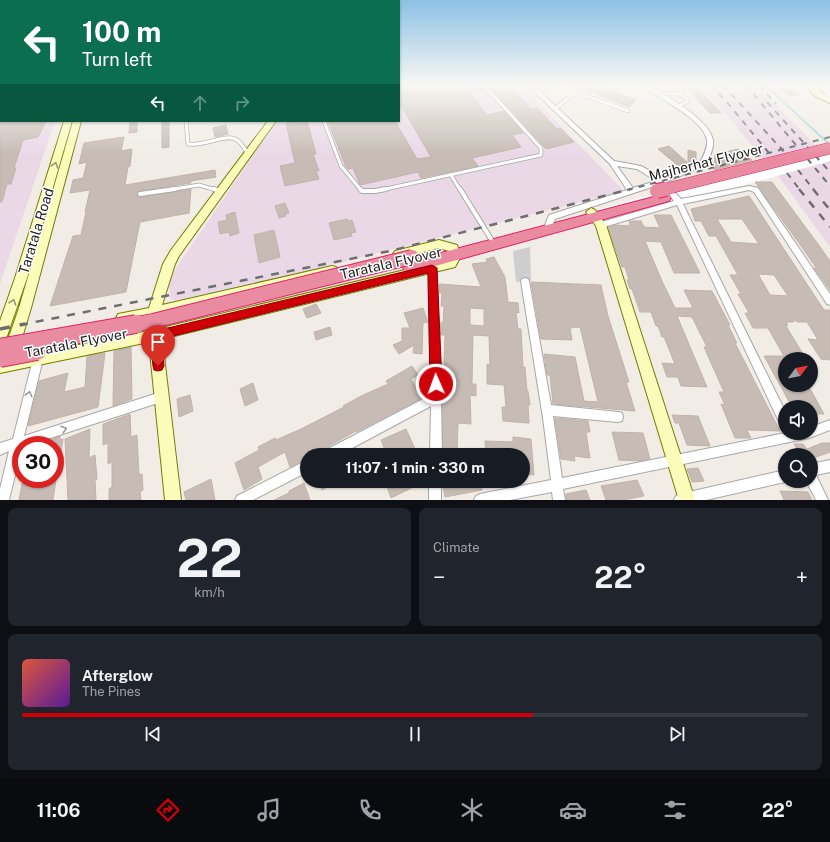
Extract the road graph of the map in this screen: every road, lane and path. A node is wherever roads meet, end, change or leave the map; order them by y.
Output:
1 (505, 108) edge
2 (621, 108) edge
3 (681, 108) edge
4 (556, 109) edge
5 (628, 111) dead end
6 (68, 122) edge
7 (77, 122) edge
8 (186, 122) edge
9 (271, 122) edge
10 (324, 122) edge
11 (830, 148) edge
12 (248, 153) junction
13 (830, 153) edge
14 (612, 163) junction
15 (451, 175) junction
16 (631, 190) junction
17 (662, 190) junction
18 (220, 192) junction
19 (140, 194) dead end
20 (679, 202) junction
21 (596, 218) junction
22 (549, 225) junction
23 (491, 239) junction
24 (454, 251) junction
25 (411, 262) junction
26 (432, 268) junction
27 (525, 281) dead end
28 (830, 301) edge
29 (154, 312) junction
30 (155, 335) junction
31 (14, 338) junction
32 (0, 340) edge
33 (0, 348) edge
34 (38, 359) junction
35 (3, 364) edge
36 (161, 397) junction
37 (436, 398) junction
38 (778, 407) edge
39 (547, 410) junction
40 (618, 417) dead end
41 (830, 425) edge
42 (818, 430) edge
43 (19, 436) edge
44 (39, 436) edge
45 (778, 438) edge
46 (12, 444) edge
47 (0, 448) edge
48 (341, 448) edge
49 (436, 448) edge
50 (12, 462) edge
51 (676, 462) junction
52 (830, 466) edge
53 (818, 469) edge
54 (300, 470) edge
55 (778, 478) edge
56 (557, 485) junction
57 (435, 488) edge
58 (816, 488) edge
59 (2, 500) edge
60 (173, 500) edge
61 (241, 500) edge
62 (435, 500) edge
63 (480, 500) edge
64 (559, 500) edge
65 (685, 500) edge
66 (822, 500) edge

1 - 15 lane
2 - 5 lane
3 - 17 street
4 - 14 street
32 -> 6 street, Taratala Road
7 - 31 street
8 - 12 lane
9 - 12 street
10 - 15 lane
11 - 17 highway, Majherhat Flyover, bridge
12 - 18 street
13 - 17 highway, Majherhat Flyover
14 - 16 street
14 - 17 street
15 - 23 lane
16 - 17 street
16 - 22 street
17 - 20 street
17 - 21 highway, Majherhat Flyover
18 - 19 lane
18 - 29 street
20 - 21 street
20 - 28 street
20 - 38 street
21 - 22 highway
21 - 24 highway
21 - 51 street
22 - 23 highway
23 - 24 highway
24 - 25 highway, Taratala Flyover
24 - 26 street
24 - 29 street
25 - 33 highway, Taratala Flyover, bridge
25 - 35 highway, Taratala Flyover, bridge
26 - 30 street
26 - 37 street
27 - 39 street
29 - 30 street
29 - 31 street
30 - 34 street
30 - 36 street
31 - 32 street
31 - 35 street
34 - 35 street
43 -> 34 street
44 -> 36 street
36 - 60 street
37 - 48 street
37 - 49 street
39 - 40 street
39 - 56 street
41 - 42 street
45 - 51 street
46 - 47 street
50 - 59 street
51 - 56 street
51 - 65 street
52 - 53 street
54 - 61 street
55 - 65 street
56 - 63 street
56 - 64 street
57 - 62 street
58 - 66 street

